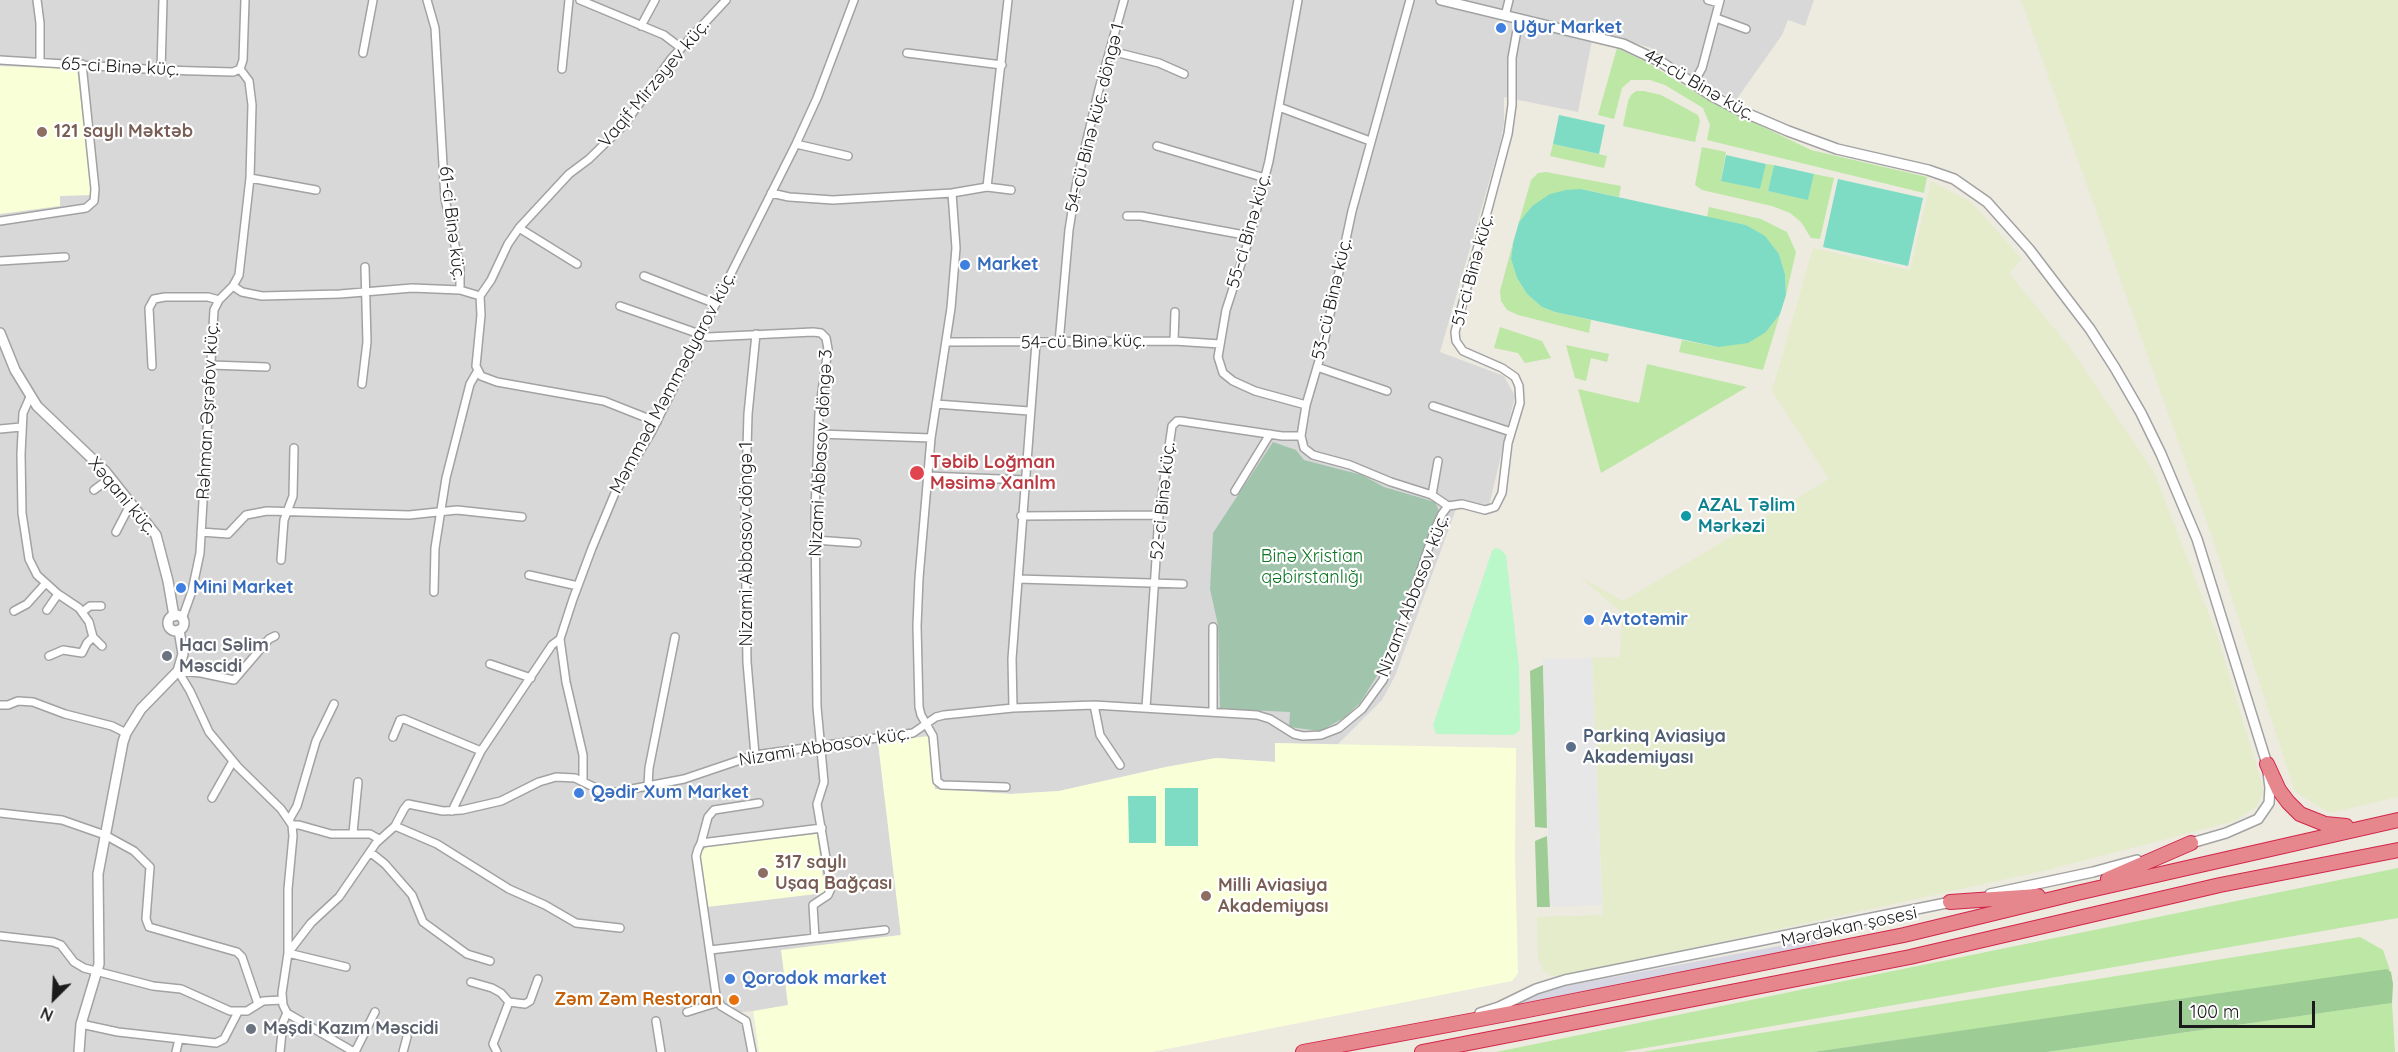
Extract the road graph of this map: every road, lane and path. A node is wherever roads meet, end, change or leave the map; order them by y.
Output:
1 (37, 0) edge
2 (162, 0) edge
3 (245, 0) edge
4 (373, 0) edge
5 (427, 0) edge
6 (569, 0) edge
7 (580, 0) edge
8 (655, 0) edge
9 (726, 0) edge
10 (854, 0) edge
11 (1008, 0) edge
12 (1124, 0) edge
13 (1298, 0) edge
14 (1410, 0) edge
15 (1441, 0) edge
16 (1509, 0) edge
17 (1708, 0) edge
18 (1720, 2) edge
19 (1505, 16) junction
20 (1716, 18) junction
21 (1519, 19) junction
22 (641, 26) junction
23 (1746, 29) dead end
24 (681, 48) junction
25 (1111, 51) junction
26 (363, 53) dead end
27 (907, 53) dead end
28 (0, 60) edge
29 (40, 62) junction
30 (82, 64) junction
31 (1002, 65) junction
32 (240, 69) junction
33 (562, 69) dead end
34 (161, 70) junction
35 (1184, 74) dead end
36 (1694, 84) junction
37 (1279, 107) junction
38 (1370, 141) junction
39 (796, 144) junction
40 (1157, 146) dead end
41 (848, 156) dead end
42 (250, 178) junction
43 (1265, 178) junction
44 (987, 187) junction
45 (316, 190) dead end
46 (1011, 190) dead end
47 (771, 193) junction
48 (952, 193) junction
49 (1127, 216) dead end
50 (0, 221) edge
51 (519, 228) junction
52 (1250, 236) junction
53 (64, 256) dead end
54 (0, 261) edge
55 (578, 264) dead end
56 (365, 267) dead end
57 (644, 276) dead end
58 (233, 286) junction
59 (460, 290) junction
60 (364, 292) junction
61 (480, 296) junction
62 (219, 300) junction
63 (716, 304) junction
64 (620, 306) dead end
65 (1175, 312) dead end
66 (0, 333) edge
67 (756, 334) junction
68 (701, 335) junction
69 (1174, 341) junction
70 (947, 342) junction
71 (1036, 343) junction
72 (1059, 343) junction
73 (1220, 344) junction
74 (211, 365) junction
75 (152, 366) dead end
76 (266, 367) dead end
77 (1317, 367) junction
78 (477, 372) junction
79 (362, 384) dead end
80 (1387, 391) dead end
81 (30, 397) junction
82 (936, 404) junction
83 (1306, 405) junction
84 (1433, 406) dead end
85 (1029, 411) junction
86 (657, 422) junction
87 (21, 427) junction
88 (0, 429) edge
89 (1511, 432) junction
90 (819, 434) junction
91 (1270, 434) junction
92 (1301, 436) junction
93 (931, 438) junction
94 (294, 448) dead end
95 (1438, 461) dead end
96 (927, 476) junction
97 (110, 478) junction
98 (1024, 480) junction
99 (94, 490) dead end
100 (1235, 491) dead end
101 (1432, 495) junction
102 (130, 505) junction
103 (1448, 506) junction
104 (288, 511) junction
105 (441, 511) junction
106 (1159, 515) junction
107 (1022, 516) junction
108 (522, 517) dead end
109 (116, 532) dead end
110 (201, 532) junction
111 (815, 540) junction
112 (857, 543) dead end
113 (281, 560) dead end
114 (529, 575) dead end
115 (1018, 579) junction
116 (1155, 582) junction
117 (45, 584) junction
118 (1184, 584) dead end
119 (578, 586) junction
120 (434, 592) dead end
121 (58, 594) junction
122 (101, 606) dead end
123 (47, 610) dead end
124 (14, 611) dead end
125 (82, 612) junction
126 (178, 618) junction
127 (1213, 627) dead end
128 (275, 636) dead end
129 (93, 637) junction
130 (675, 637) dead end
131 (560, 639) junction
132 (102, 646) dead end
133 (49, 656) dead end
134 (490, 664) dead end
135 (178, 671) junction
136 (531, 678) junction
137 (334, 704) dead end
138 (0, 705) edge
139 (1095, 705) junction
140 (1013, 708) junction
141 (1146, 708) junction
142 (1213, 712) junction
143 (926, 724) junction
144 (126, 733) junction
145 (393, 737) dead end
146 (821, 746) junction
147 (481, 751) junction
148 (755, 755) junction
149 (232, 761) junction
150 (2267, 764) junction
151 (1120, 765) dead end
152 (583, 781) junction
153 (358, 782) dead end
154 (648, 786) junction
155 (1006, 787) dead end
156 (212, 798) dead end
157 (759, 803) dead end
158 (452, 811) junction
159 (0, 813) edge
160 (2397, 820) edge
161 (290, 822) junction
162 (2372, 825) junction
163 (395, 826) junction
164 (822, 828) junction
165 (353, 833) junction
166 (105, 835) junction
167 (379, 839) junction
168 (701, 843) junction
169 (2191, 843) junction
170 (370, 852) junction
171 (2393, 852) edge
172 (2078, 893) junction
173 (1950, 902) junction
174 (620, 928) dead end
175 (885, 930) dead end
176 (0, 936) edge
177 (815, 938) junction
178 (710, 950) junction
179 (288, 953) junction
180 (490, 961) dead end
181 (346, 966) dead end
182 (97, 971) junction
183 (538, 979) dead end
184 (471, 982) dead end
185 (282, 1000) junction
186 (508, 1002) junction
187 (719, 1002) junction
188 (258, 1004) junction
189 (238, 1012) junction
190 (375, 1012) dead end
191 (687, 1012) dead end
192 (287, 1013) junction
193 (656, 1021) dead end
194 (81, 1024) junction
195 (1426, 1029) junction
196 (407, 1036) dead end
197 (179, 1039) junction
198 (340, 1048) edge
199 (79, 1052) edge
200 (177, 1052) edge
201 (280, 1052) edge
202 (354, 1052) edge
203 (403, 1052) edge
204 (496, 1052) edge
205 (660, 1052) edge
206 (753, 1052) edge
207 (1303, 1052) edge
208 (1422, 1052) edge

1 - 29 street
2 - 34 street
3 - 32 street
4 - 26 street
5 - 59 street, 61-ci Binə küç.
6 - 33 street
7 - 22 street
8 - 22 street
9 - 24 street, Vaqif Mirzəyev küç.
10 - 39 street, Məmməd Məmmədyarov küç.
11 - 31 street
12 - 25 street, 54-cü Binə küç. döngə 1
13 - 37 street, 55-ci Binə küç.
14 - 38 street, 53-cü Binə küç.
15 - 19 street, 44-cü Binə küç.
16 - 19 street
17 - 18 street
18 - 20 street
19 - 21 street, 44-cü Binə küç.
20 - 23 street
20 - 36 street
21 - 36 street, 44-cü Binə küç.
21 - 89 street, 51-ci Binə küç.
22 - 24 street
24 - 51 street, Vaqif Mirzəyev küç.
25 - 35 street
25 - 72 street, 54-cü Binə küç. döngə 1
27 - 31 street
28 - 29 street, 65-ci Binə küç.
29 - 30 street, 65-ci Binə küç.
30 - 34 street, 65-ci Binə küç.
30 - 50 street
31 - 44 street
32 - 34 street, 65-ci Binə küç.
32 - 42 street, Rəhman Əşrəfov küç.
36 - 150 street, 44-cü Binə küç.
37 - 38 street
37 - 43 street, 55-ci Binə küç.
38 - 77 street, 53-cü Binə küç.
39 - 41 street
39 - 47 street, Məmməd Məmmədyarov küç.
40 - 43 street
42 - 45 street
42 - 58 street, Rəhman Əşrəfov küç.
43 - 52 street, 55-ci Binə küç.
44 - 46 street
44 - 48 street
47 - 48 street
47 - 63 street, Məmməd Məmmədyarov küç.
48 - 70 street
49 - 52 street
51 - 55 street
51 - 61 street, Vaqif Mirzəyev küç.
52 - 73 street, 55-ci Binə küç.
53 - 54 street
56 - 60 street
57 - 63 street
58 - 60 street, 61-ci Binə küç.
58 - 62 street, Rəhman Əşrəfov küç.
59 - 60 street, 61-ci Binə küç.
59 - 61 street
60 - 79 street
61 - 78 street
62 - 74 street, Rəhman Əşrəfov küç.
62 - 75 street
63 - 68 street, Məmməd Məmmədyarov küç.
64 - 68 street, Nizami Abbasov döngə 3
65 - 69 street
66 - 81 street, Xəqani küç.
67 - 68 street, Nizami Abbasov döngə 3
67 - 90 street, Nizami Abbasov döngə 3
67 - 148 street, Nizami Abbasov döngə 1
68 - 86 street, Məmməd Məmmədyarov küç.
69 - 72 street, 54-cü Binə küç.
69 - 73 street, 54-cü Binə küç.
70 - 71 street, 54-cü Binə küç.
70 - 82 street
71 - 72 street, 54-cü Binə küç.
71 - 85 street
73 - 83 street, 55-ci Binə küç.
74 - 76 street
74 - 110 street, Rəhman Əşrəfov küç.
77 - 80 street
77 - 83 street, 53-cü Binə küç.
78 - 86 street
78 - 105 street
81 - 87 street
81 - 97 street, Xəqani küç.
82 - 85 street
82 - 93 street
83 - 92 street, 53-cü Binə küç.
84 - 89 street
85 - 98 street
86 - 119 street, Məmməd Məmmədyarov küç.
87 - 88 street
87 - 117 street
89 - 103 street, 51-ci Binə küç.
90 - 93 street
90 - 111 street, Nizami Abbasov döngə 3
91 - 92 street, 52-ci Binə küç.
91 - 100 street
91 - 106 street, 52-ci Binə küç.
92 - 101 street
93 - 96 street
94 - 104 street
95 - 101 street
96 - 98 street
96 - 143 street
97 - 99 street
97 - 102 street, Xəqani küç.
98 - 107 street
101 - 103 street
102 - 109 street
102 - 126 street, Xəqani küç.
103 - 142 street, Nizami Abbasov küç.
104 - 105 street
104 - 110 street
104 - 113 street
105 - 108 street
105 - 120 street
106 - 107 street
106 - 116 street, 52-ci Binə küç.
107 - 115 street
110 - 126 street, Rəhman Əşrəfov küç.
111 - 112 street
111 - 146 street, Nizami Abbasov döngə 3
114 - 119 street
115 - 116 street
115 - 140 street
116 - 118 street
116 - 141 street, 52-ci Binə küç.
117 - 121 street
117 - 124 street
119 - 131 street, Məmməd Məmmədyarov küç.
121 - 123 street
121 - 125 street
122 - 125 street
125 - 129 street
126 - 135 street, Xəqani küç.
127 - 142 street
128 - 135 street
129 - 132 street
129 - 133 street
130 - 154 street
131 - 136 street
131 - 152 street, Məmməd Məmmədyarov küç.
134 - 136 street
135 - 144 street
135 - 149 street
136 - 147 street
137 - 161 street
138 - 144 street
139 - 140 street, Nizami Abbasov küç.
139 - 141 street, Nizami Abbasov küç.
139 - 151 street
140 - 143 street, Nizami Abbasov küç.
141 - 142 street, Nizami Abbasov küç.
143 - 146 street, Nizami Abbasov küç.
143 - 155 street
144 - 166 street
145 - 147 street
146 - 148 street, Nizami Abbasov küç.
146 - 164 street, Nizami Abbasov döngə 3
147 - 158 street
148 - 154 street, Nizami Abbasov küç.
149 - 156 street
149 - 161 street
150 - 162 highway
150 - 169 street, 44-cü Binə küç.
152 - 154 street, Nizami Abbasov küç.
152 - 158 street, Nizami Abbasov küç.
153 - 165 street
157 - 168 street
158 - 163 street, Nizami Abbasov küç.
159 - 166 street
160 - 162 highway, Mərdəkan şosesi
161 - 165 street
161 - 179 street
162 - 172 highway, Mərdəkan şosesi
163 - 167 street, Nizami Abbasov küç.
163 - 174 street
164 - 168 street
164 - 177 street, Nizami Abbasov döngə 3
165 - 167 street
166 - 182 street
166 - 188 street
167 - 170 street, Nizami Abbasov küç.
168 - 178 street
169 - 172 highway
169 - 173 street, 44-cü Binə küç.
170 - 179 street, Nizami Abbasov küç.
170 - 180 street
171 - 208 highway
172 - 173 highway
172 - 195 highway, Mərdəkan şosesi
173 - 195 street, 44-cü Binə küç.
175 - 177 street
176 - 182 street
177 - 178 street
178 - 187 street
179 - 181 street
179 - 185 street
182 - 189 street
182 - 194 street
183 - 186 street
184 - 186 street
185 - 188 street
185 - 192 street
186 - 204 street
187 - 191 street
187 - 206 street
188 - 189 street
189 - 197 street
190 - 202 street
192 - 198 street
192 - 201 street
193 - 205 street
194 - 197 street
194 - 199 street
195 - 207 highway, Mərdəkan şosesi
196 - 203 street
197 - 200 street
198 - 202 street

